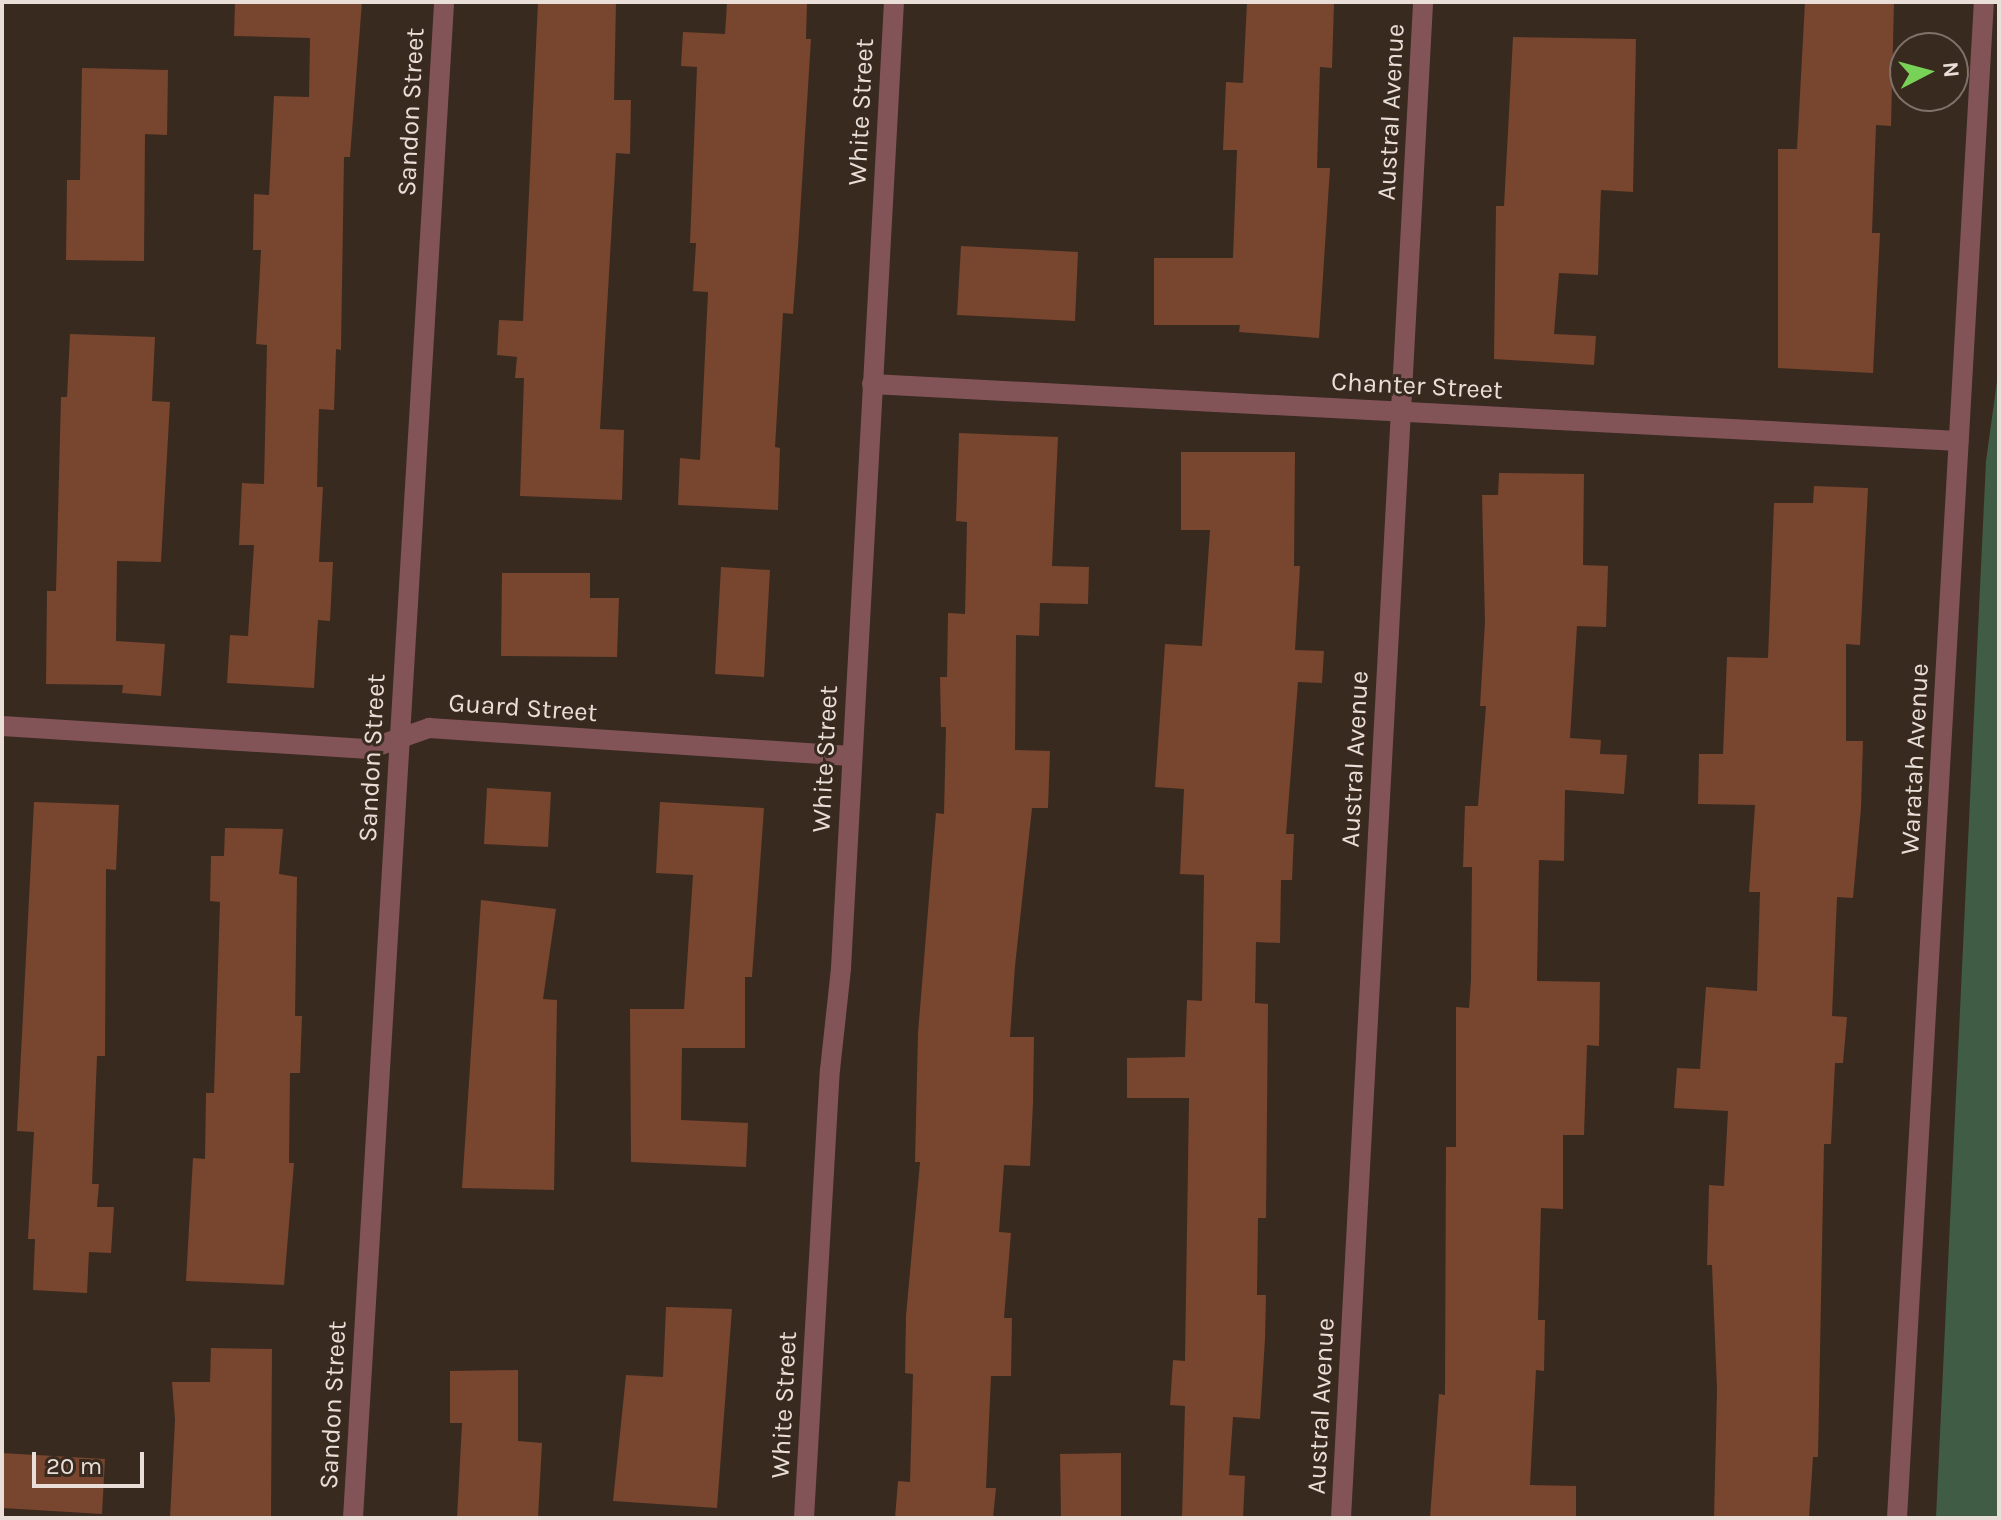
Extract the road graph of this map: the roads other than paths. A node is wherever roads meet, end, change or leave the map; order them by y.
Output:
1 (444, 2) edge
2 (894, 2) edge
3 (1423, 2) edge
4 (1984, 2) edge
5 (872, 384) junction
6 (1400, 411) junction
7 (1959, 441) junction
8 (2, 726) edge
9 (399, 738) junction
10 (851, 756) junction
11 (353, 1518) edge
12 (804, 1518) edge
13 (1341, 1518) edge
14 (1897, 1518) edge

1 - 9 street, Sandon Street
2 - 5 street, White Street
3 - 6 street, Austral Avenue
4 - 7 street, Waratah Avenue
5 - 6 street, Chanter Street
5 - 10 street, White Street
6 - 7 street, Chanter Street
6 - 13 street, Austral Avenue
7 - 14 street, Waratah Avenue
8 - 9 street, Guard Street
9 - 10 street, Guard Street
9 - 11 street, Sandon Street
10 - 12 street, White Street

